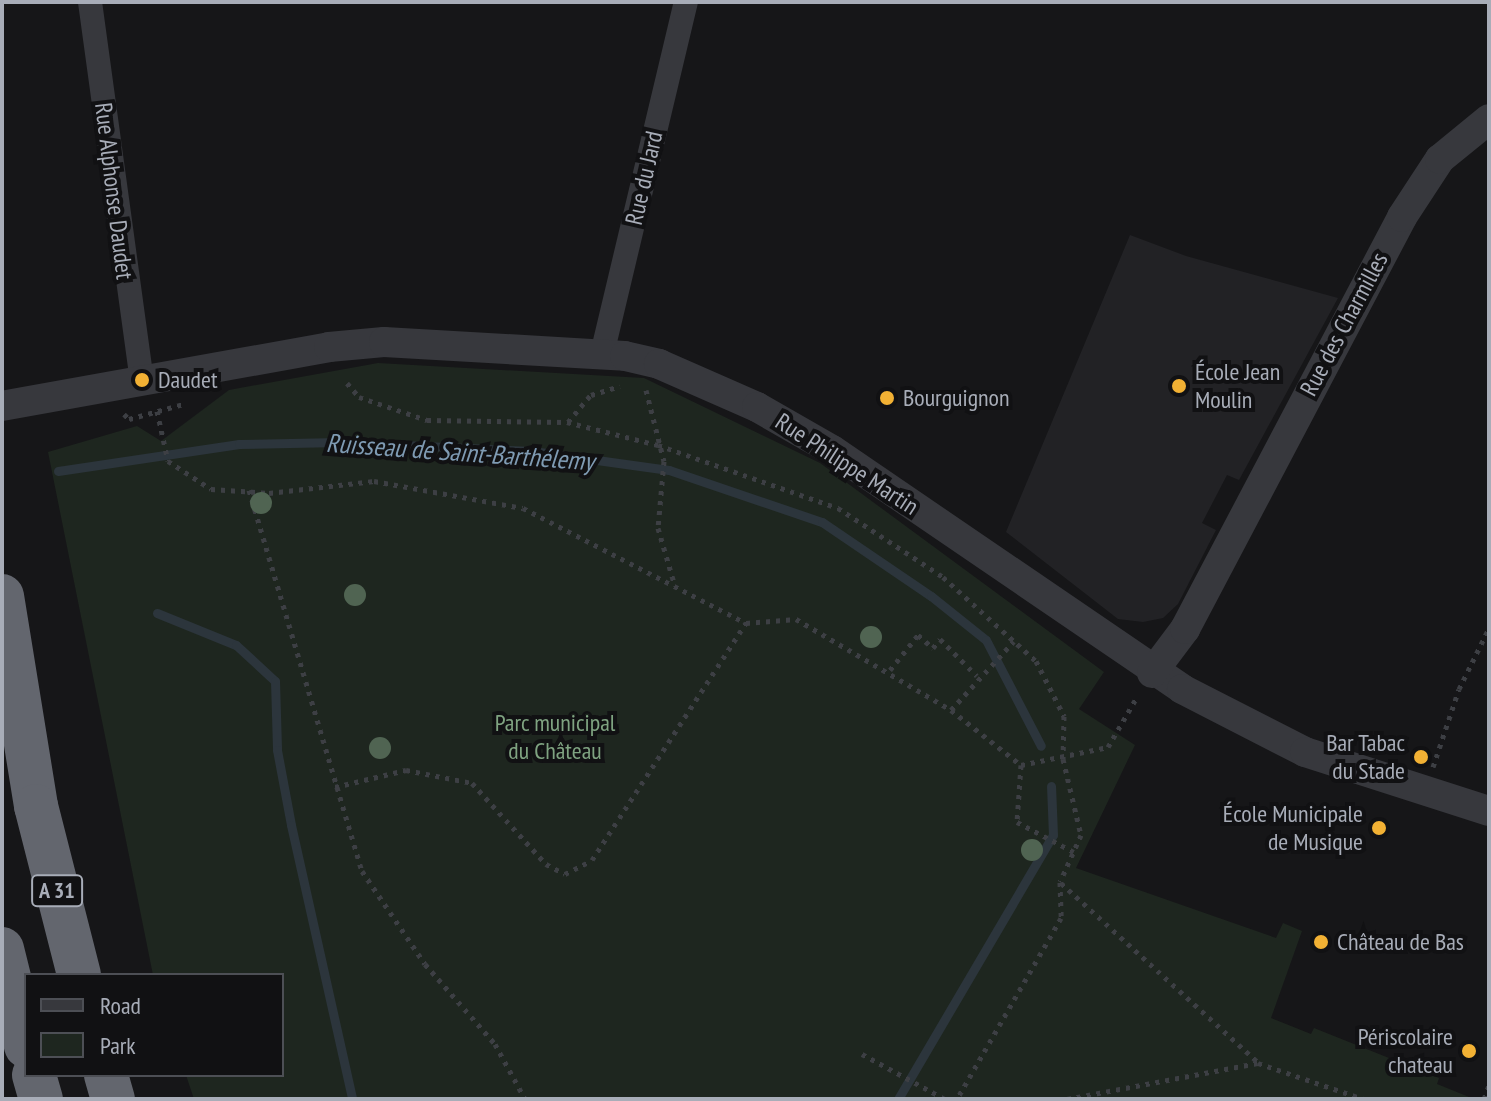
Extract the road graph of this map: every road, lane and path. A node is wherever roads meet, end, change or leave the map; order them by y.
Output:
1 (90, 2) edge
2 (686, 2) edge
3 (1489, 119) edge
4 (602, 354) junction
5 (142, 380) junction
6 (347, 383) dead end
7 (633, 383) dead end
8 (646, 387) dead end
9 (2, 406) edge
10 (157, 411) dead end
11 (567, 422) junction
12 (658, 445) junction
13 (249, 490) junction
14 (675, 586) junction
15 (2, 596) edge
16 (746, 623) junction
17 (1489, 628) edge
18 (1014, 641) junction
19 (890, 670) junction
20 (1152, 673) junction
21 (977, 676) junction
22 (951, 710) junction
23 (1063, 759) junction
24 (1021, 765) junction
25 (335, 787) junction
26 (1425, 790) junction
27 (1489, 811) edge
28 (1074, 852) junction
29 (1060, 882) junction
30 (2, 949) edge
31 (78, 973) edge
32 (24, 1038) edge
33 (862, 1054) dead end
34 (1258, 1063) junction
35 (35, 1077) edge
36 (107, 1077) edge
37 (1489, 1085) edge
38 (41, 1099) edge
39 (113, 1099) edge
40 (525, 1099) edge
41 (945, 1099) edge
42 (957, 1099) edge
43 (1067, 1099) edge
44 (1363, 1099) edge
45 (1484, 1099) edge

1 - 5 street, Rue Alphonse Daudet
2 - 4 street, Rue du Jard
3 - 20 street, Rue des Charmilles
4 - 5 street, Rue Philippe Martin
4 - 20 street, Rue Philippe Martin
5 - 9 street, Rue Philippe Martin
6 - 11 path
7 - 11 path
8 - 12 path
10 - 13 path
11 - 12 path
12 - 14 path
12 - 18 path
13 - 14 path
13 - 25 path
14 - 16 path
15 - 31 highway, A 31
16 - 19 path
16 - 25 path
17 - 26 path
18 - 21 path
18 - 23 path
19 - 21 path
19 - 22 path
20 - 23 path
20 - 26 street, Rue Philippe Martin
21 - 22 path
22 - 24 path
23 - 24 path
23 - 28 path
24 - 28 path
25 - 40 path
26 - 27 street, Rue Philippe Martin
28 - 29 path
29 - 34 path
29 - 42 path
30 - 32 highway
33 - 41 path
34 - 43 path
34 - 44 path
35 - 38 highway
36 - 39 highway
37 - 45 path

